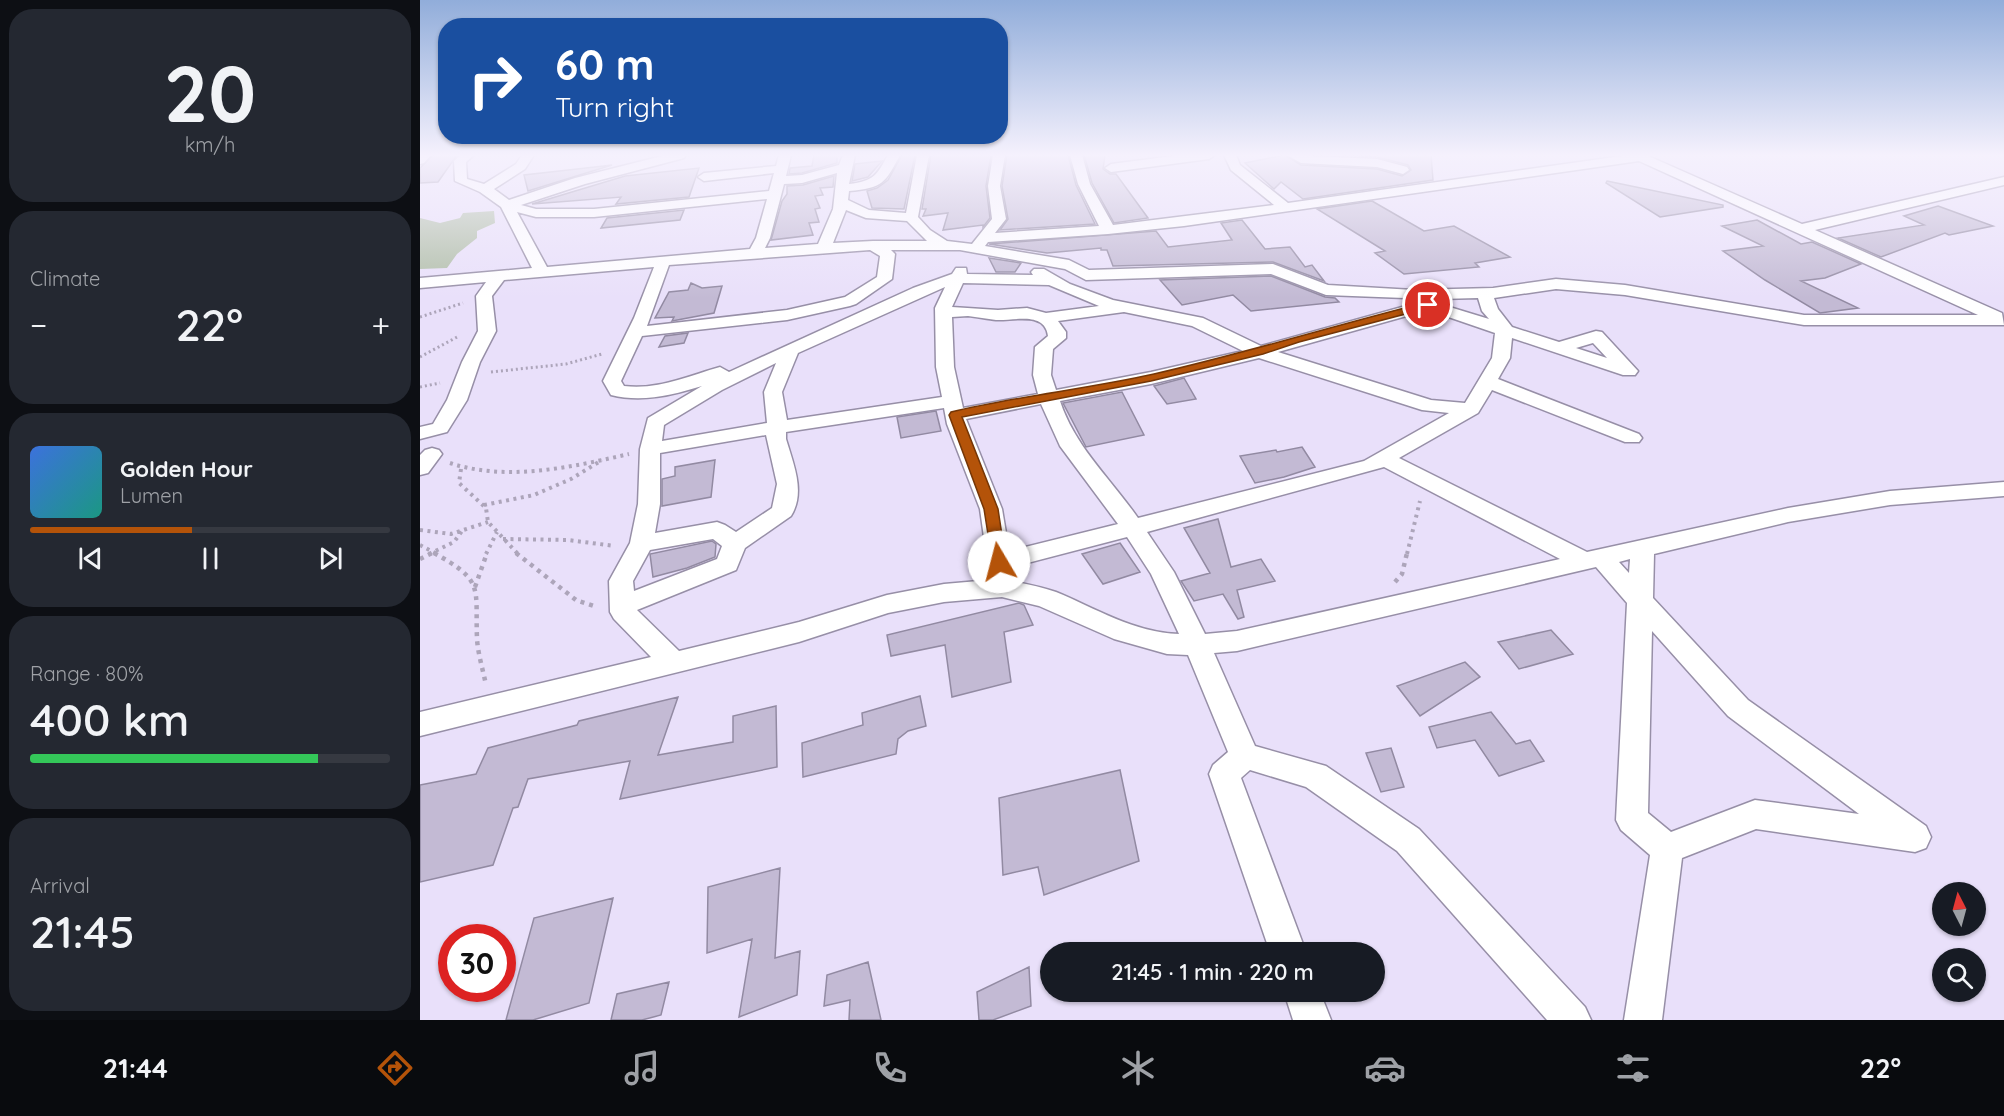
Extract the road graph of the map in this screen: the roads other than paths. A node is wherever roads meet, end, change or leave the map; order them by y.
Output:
1 (504, 203) edge
2 (515, 203) edge
3 (683, 203) edge
4 (772, 203) edge
5 (839, 203) edge
6 (846, 203) edge
7 (914, 203) edge
8 (997, 203) edge
9 (1103, 203) edge
10 (1279, 203) edge
11 (1323, 203) edge
12 (1741, 203) edge
13 (1915, 203) edge
14 (507, 205) junction
15 (1286, 208) junction
16 (872, 214) junction
17 (910, 217) junction
18 (1108, 230) junction
19 (1801, 230) junction
20 (980, 243) junction
21 (867, 245) junction
22 (942, 245) junction
23 (824, 249) junction
24 (755, 253) junction
25 (1036, 259) junction
26 (663, 261) junction
27 (542, 273) junction
28 (498, 277) junction
29 (956, 278) junction
30 (1051, 280) junction
31 (420, 283) edge
32 (1484, 293) junction
33 (1465, 294) junction
34 (1428, 305) junction
35 (1124, 307) junction
36 (943, 312) junction
37 (1047, 318) junction
38 (2003, 320) edge
39 (1504, 330) junction
40 (631, 339) junction
41 (1558, 348) dead end
42 (790, 350) junction
43 (1260, 352) junction
44 (1487, 381) junction
45 (1050, 398) junction
46 (954, 408) junction
47 (1471, 409) junction
48 (777, 427) junction
49 (420, 433) edge
50 (1632, 438) dead end
51 (650, 449) junction
52 (1384, 459) junction
53 (2004, 489) edge
54 (1132, 528) junction
55 (735, 544) junction
56 (640, 546) junction
57 (1642, 548) junction
58 (1592, 559) junction
59 (1000, 575) junction
60 (1640, 598) junction
61 (627, 613) junction
62 (1197, 645) junction
63 (673, 662) junction
64 (420, 724) edge
65 (1245, 756) junction
66 (1667, 849) junction
67 (1284, 942) edge
68 (1306, 1002) edge
69 (1312, 1020) edge
70 (1572, 1020) edge
71 (1643, 1020) edge

1 - 14 street
2 - 14 street
3 - 14 street
4 - 24 street
5 - 23 street
6 - 16 street
7 - 17 street
8 - 20 street
9 - 18 street
10 - 15 street
11 - 15 street
12 - 19 street
13 - 19 street
14 - 27 street
15 - 18 street
16 - 17 street
16 - 21 street
17 - 22 street
18 - 20 street
19 - 38 street
20 - 22 street
20 - 25 street
20 - 29 street
21 - 22 street
21 - 23 street
21 - 40 street
23 - 24 street
24 - 26 street
25 - 30 street
25 - 33 street
26 - 27 street
26 - 40 street
27 - 28 street
28 - 31 street
28 - 49 street
29 - 30 street
29 - 36 street
29 - 42 street
30 - 35 street
32 - 33 street
32 - 38 street
32 - 39 street
33 - 34 street
34 - 39 street
34 - 43 street
35 - 37 street
35 - 43 street
36 - 37 street
36 - 46 street
37 - 45 street
39 - 41 street
39 - 44 street
40 - 42 street
42 - 48 street
42 - 51 street
43 - 45 street
43 - 47 street
44 - 47 street
44 - 50 street
45 - 46 street
45 - 54 street
46 - 48 street
46 - 59 street
47 - 52 street
48 - 51 street
48 - 55 street
51 - 56 street
52 - 54 street
52 - 58 street
53 - 57 street
54 - 59 street
54 - 62 street
55 - 56 street
55 - 61 street
56 - 61 street
57 - 58 street
57 - 60 street
58 - 60 street
58 - 62 street
59 - 62 street
59 - 63 street
60 - 66 street
60 - 66 street
61 - 63 street
62 - 65 street
63 - 64 street
65 - 67 street
65 - 70 street
66 - 71 street
68 - 69 street

